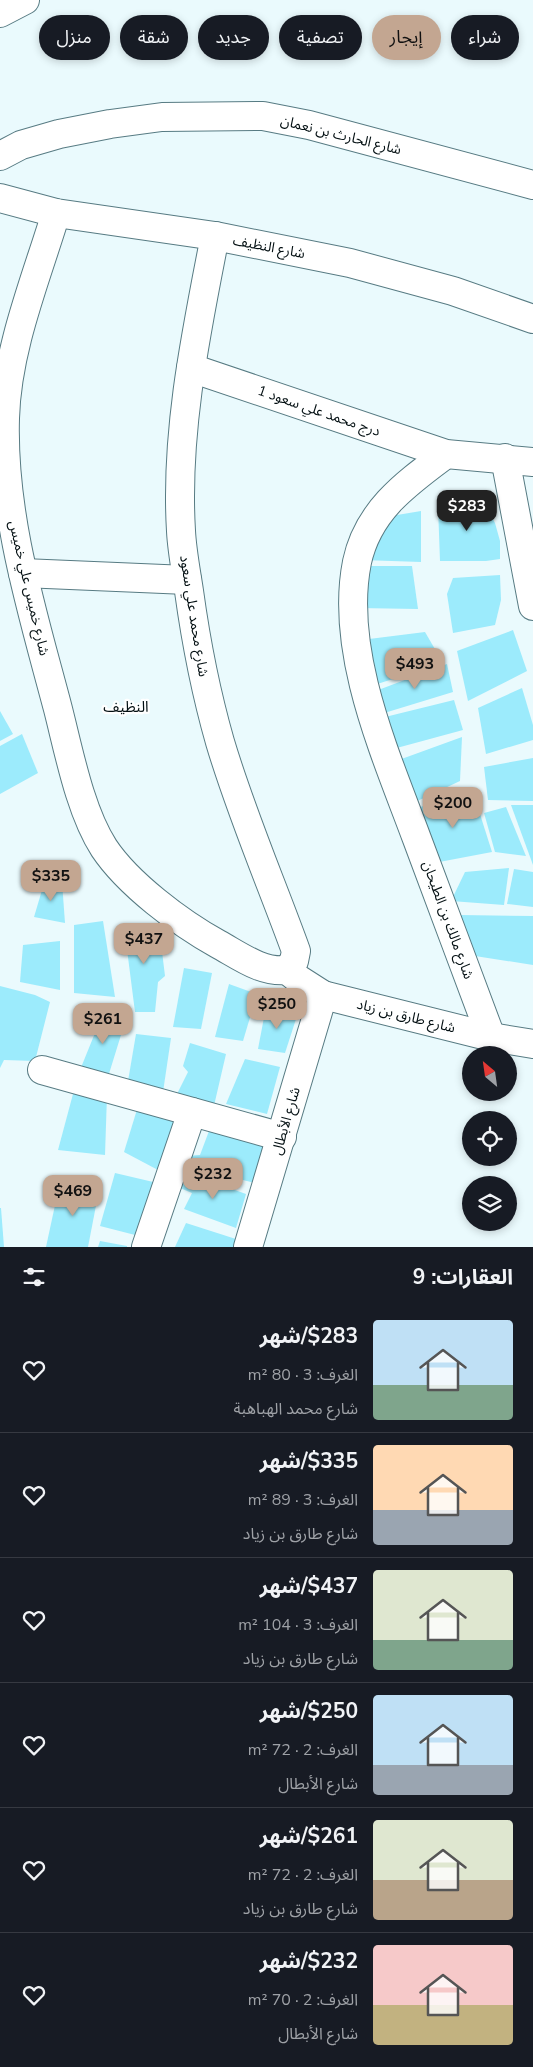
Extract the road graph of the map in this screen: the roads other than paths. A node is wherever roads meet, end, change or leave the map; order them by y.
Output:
1 (25, 0) edge
2 (0, 13) edge
3 (0, 156) edge
4 (533, 185) edge
5 (0, 198) edge
6 (56, 212) junction
7 (215, 236) junction
8 (533, 319) edge
9 (191, 368) junction
10 (446, 454) junction
11 (505, 458) junction
12 (533, 462) edge
13 (23, 573) junction
14 (187, 580) junction
15 (533, 606) edge
16 (88, 816) joint
17 (282, 970) junction
18 (323, 994) junction
19 (491, 1037) junction
20 (533, 1044) edge
21 (42, 1070) dead end
22 (192, 1112) junction
23 (282, 1137) junction
24 (146, 1247) edge
25 (248, 1247) edge

1 - 2 street
3 - 4 street, شارع الحارث بن نعمان
5 - 6 street, شارع النظيف
6 - 7 street, شارع النظيف
6 - 13 street, شارع خميس علي خميس
7 - 8 street, شارع النظيف
7 - 9 street, شارع محمد علي سعود
9 - 10 street, درج محمد علي سعود 1
9 - 14 street, شارع محمد علي سعود
10 - 11 street
10 - 19 street, شارع مالك بن الطيحان
11 - 12 street
11 - 15 street
13 - 14 street
13 - 16 street, شارع خميس علي خميس
14 - 17 street, شارع محمد علي سعود
16 - 17 street, شارع طارق بن زياد
17 - 18 street, شارع طارق بن زياد
18 - 19 street, شارع طارق بن زياد
18 - 23 street, شارع الأبطال
19 - 20 street, شارع طارق بن زياد
21 - 22 street
22 - 23 street
22 - 24 street
23 - 25 street, شارع الأبطال

